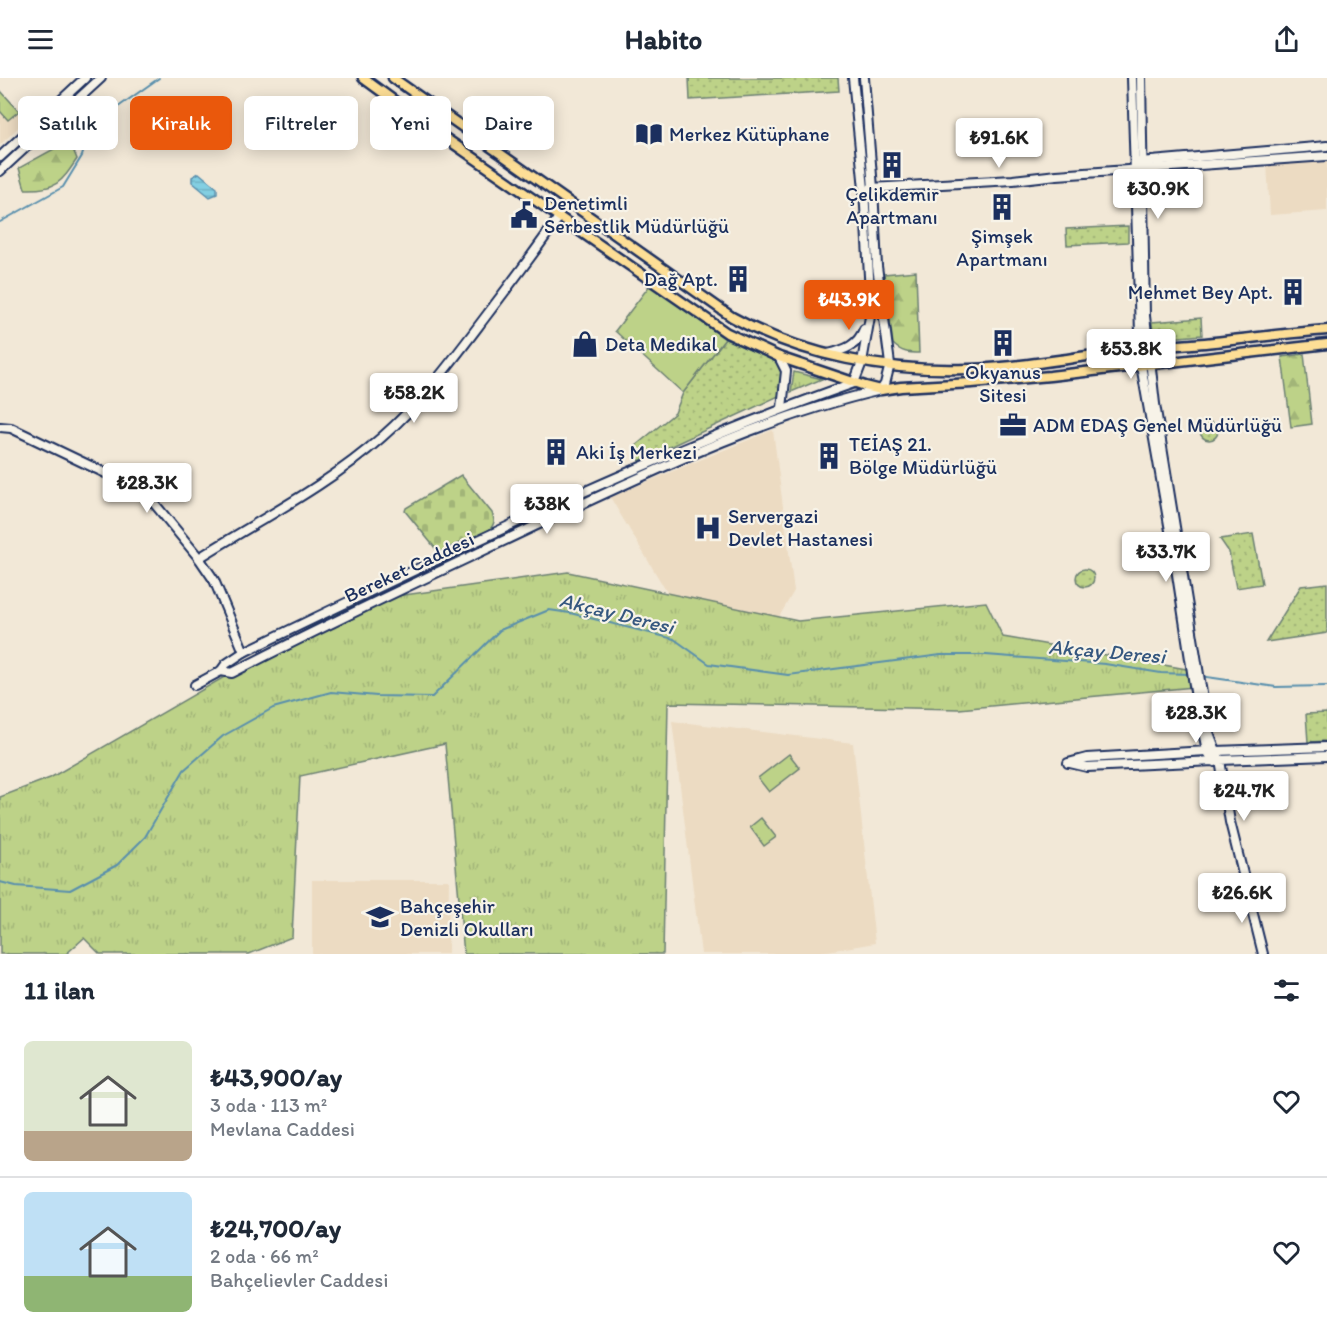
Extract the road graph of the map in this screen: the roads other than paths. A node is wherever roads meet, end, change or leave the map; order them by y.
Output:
1 (86, 78) edge
2 (101, 78) edge
3 (363, 78) edge
4 (393, 78) edge
5 (853, 78) edge
6 (864, 78) edge
7 (1132, 78) edge
8 (1141, 78) edge
9 (1327, 146) edge
10 (1327, 156) edge
11 (0, 157) edge
12 (1139, 166) junction
13 (0, 171) edge
14 (873, 188) junction
15 (864, 189) junction
16 (560, 217) junction
17 (871, 311) junction
18 (1327, 330) edge
19 (1327, 344) edge
20 (1144, 349) junction
21 (828, 354) junction
22 (779, 357) junction
23 (862, 362) junction
24 (890, 364) junction
25 (1145, 365) junction
26 (854, 383) junction
27 (881, 390) junction
28 (782, 408) junction
29 (0, 427) edge
30 (199, 558) junction
31 (244, 652) junction
32 (221, 671) junction
33 (195, 685) dead end
34 (1327, 747) edge
35 (1211, 751) junction
36 (1327, 756) edge
37 (1217, 760) junction
38 (1263, 954) edge

1 - 11 street
2 - 13 street
3 - 16 main road
4 - 21 main road
5 - 15 street
6 - 14 street
7 - 12 street
8 - 12 street
9 - 12 street
10 - 12 street
12 - 14 street
12 - 20 street
14 - 15 street
14 - 24 street
15 - 17 street
16 - 22 main road
16 - 30 street
17 - 21 street
17 - 23 street
18 - 20 main road
19 - 25 main road
20 - 24 main road
20 - 25 street
21 - 23 main road
22 - 26 main road
22 - 28 street
23 - 24 main road
23 - 26 street
24 - 27 street
25 - 27 main road
25 - 35 street
26 - 27 main road
26 - 28 street, Bereket Caddesi
27 - 32 street, Bereket Caddesi
28 - 31 street, Bereket Caddesi
29 - 30 street
30 - 31 street
31 - 32 street, Bereket Caddesi
32 - 33 street, Bereket Caddesi
34 - 35 street
35 - 37 street
35 - 37 street
36 - 37 street
37 - 38 street

